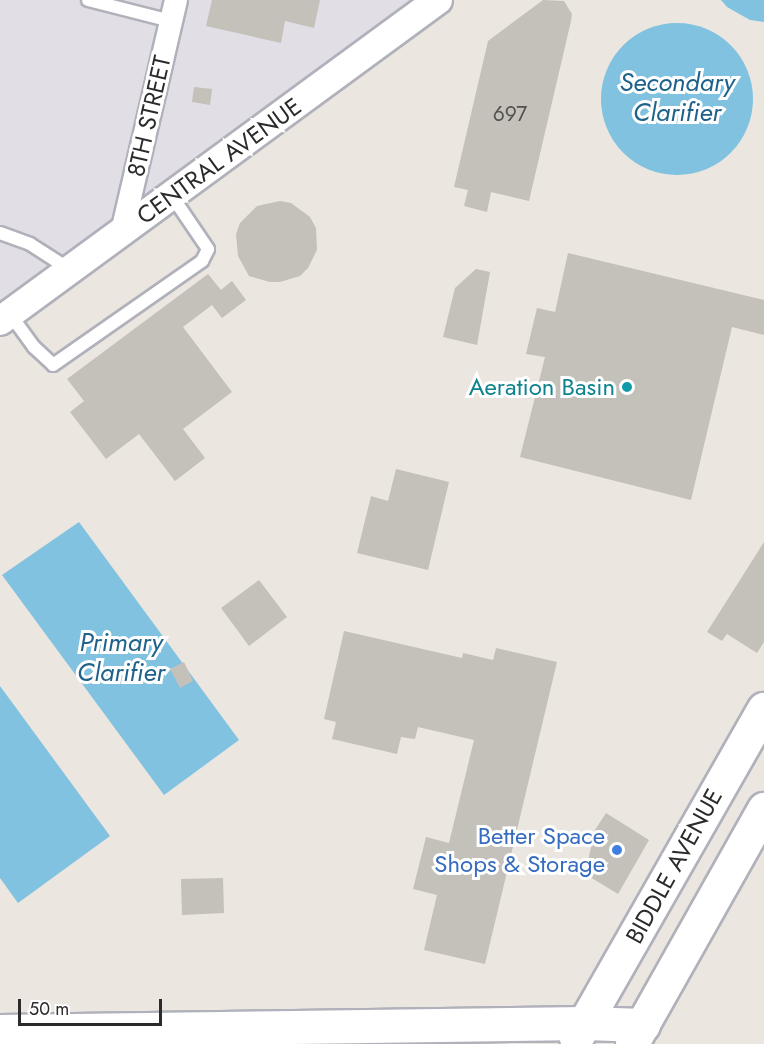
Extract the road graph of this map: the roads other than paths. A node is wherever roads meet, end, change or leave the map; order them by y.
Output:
1 (88, 0) edge
2 (433, 2) edge
3 (173, 10) edge
4 (172, 196) junction
5 (122, 232) junction
6 (0, 233) edge
7 (70, 269) junction
8 (5, 317) edge
9 (764, 709) edge
10 (764, 809) edge
11 (0, 1031) edge
12 (579, 1033) edge
13 (637, 1035) edge

1 - 3 lane
2 - 4 street, CENTRAL AVENUE
3 - 5 street, 8TH STREET
4 - 5 street, CENTRAL AVENUE
4 - 8 lane
5 - 7 street, CENTRAL AVENUE
6 - 7 lane
7 - 8 street, CENTRAL AVENUE
9 - 12 main road, BIDDLE AVENUE
10 - 13 main road
11 - 12 main road
12 - 13 main road

